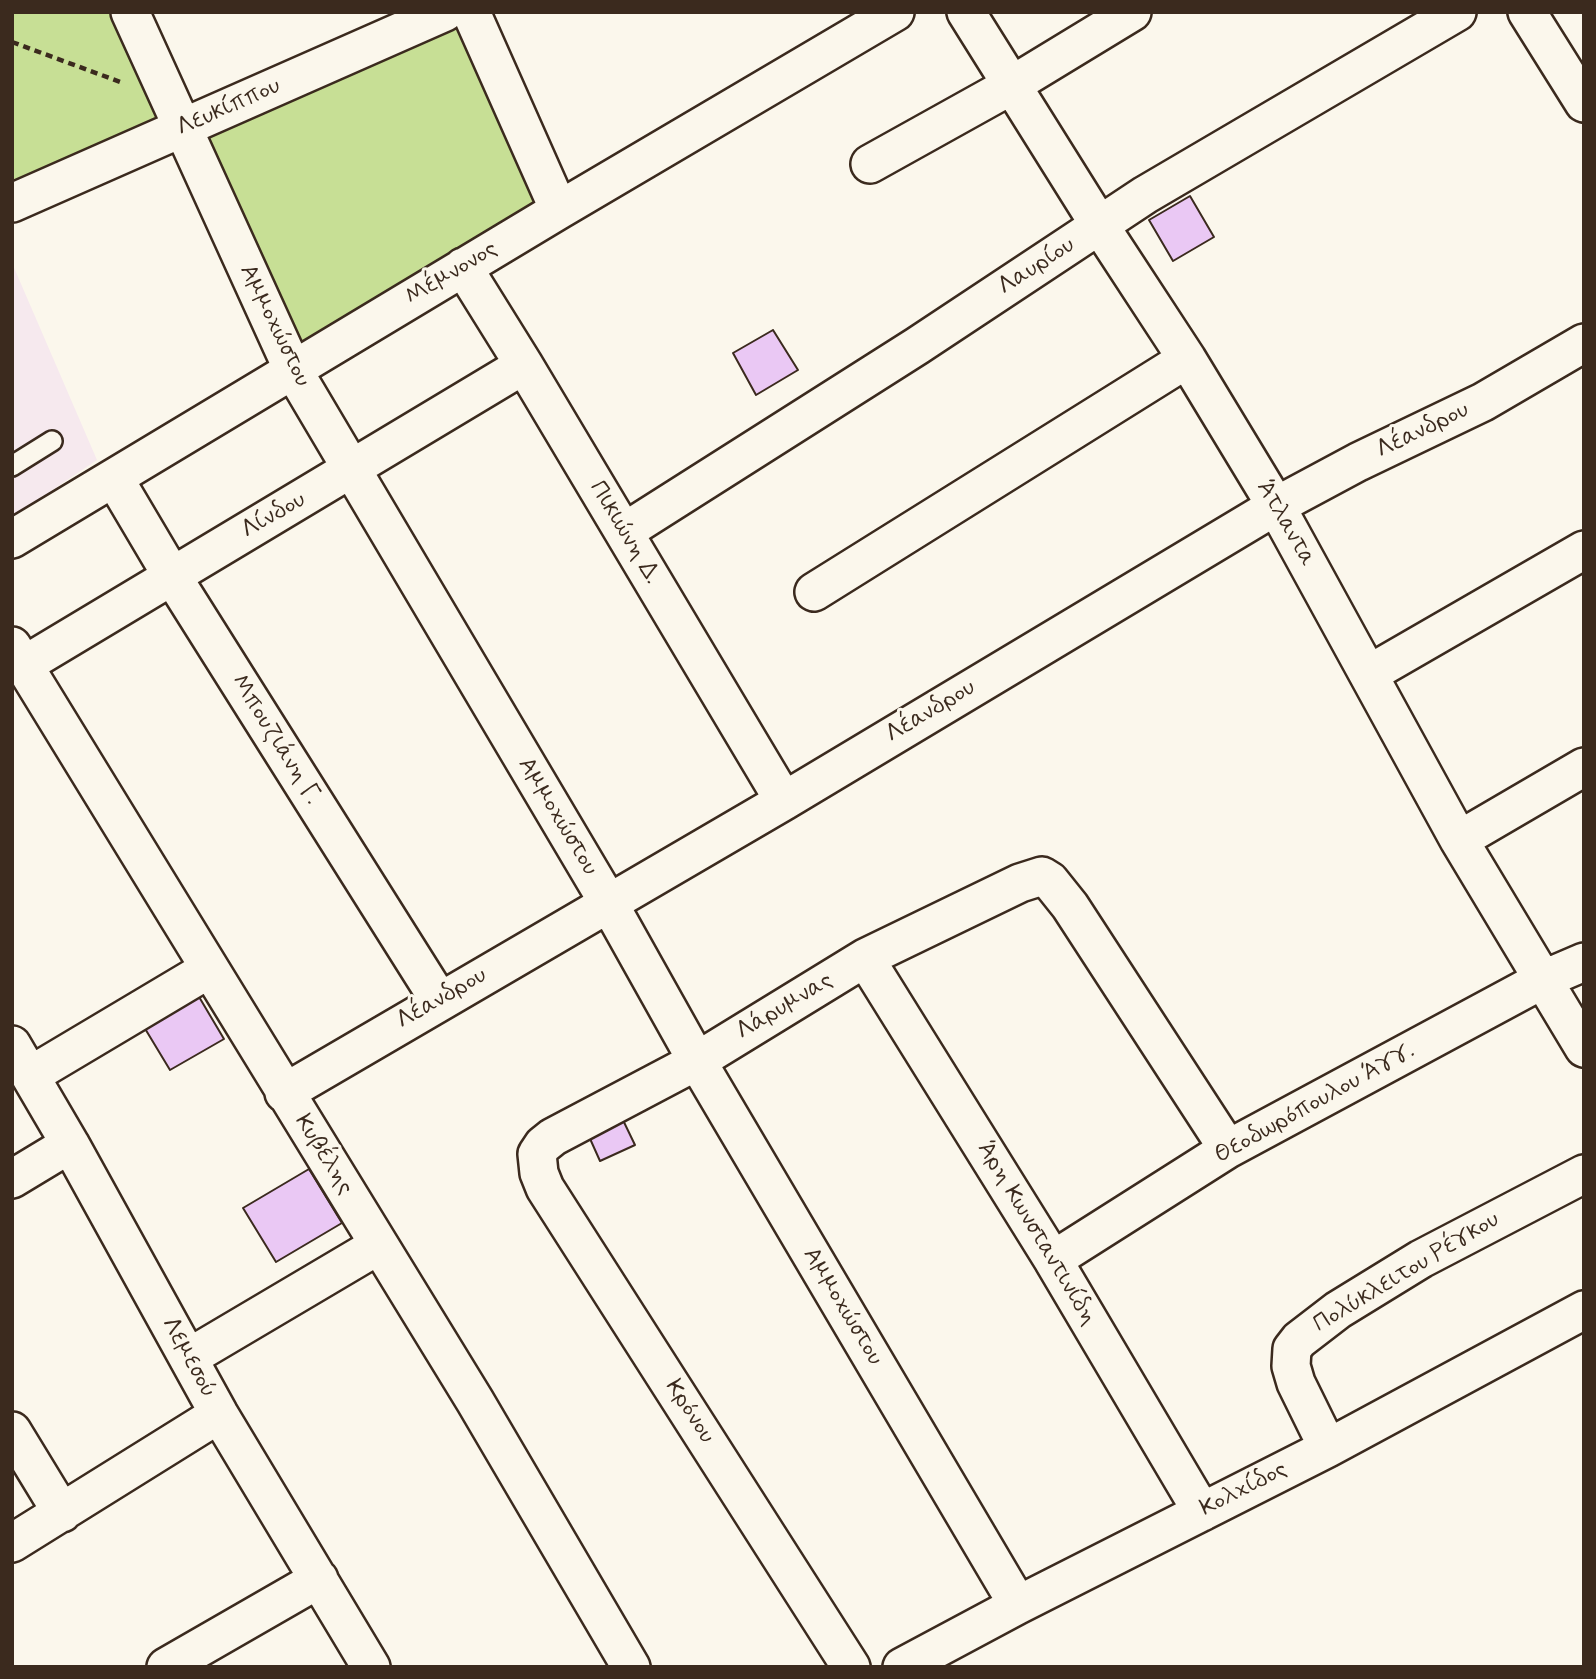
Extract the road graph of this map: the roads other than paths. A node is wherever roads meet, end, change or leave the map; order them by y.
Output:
1 (131, 12) edge
2 (445, 12) edge
3 (471, 12) edge
4 (895, 12) edge
5 (966, 12) edge
6 (1132, 12) edge
7 (1457, 12) edge
8 (1527, 12) edge
9 (1012, 85) junction
10 (1584, 103) edge
11 (176, 115) junction
12 (870, 164) dead end
13 (12, 203) edge
14 (559, 210) junction
15 (1100, 226) junction
16 (463, 267) junction
17 (1584, 343) edge
18 (1187, 359) junction
19 (524, 365) junction
20 (293, 370) junction
21 (52, 441) dead end
22 (12, 466) edge
23 (351, 471) junction
24 (114, 478) junction
25 (1276, 506) junction
26 (624, 532) junction
27 (12, 539) edge
28 (1584, 551) edge
29 (172, 576) junction
30 (814, 592) dead end
31 (18, 656) edge
32 (1369, 674) junction
33 (1584, 766) edge
34 (783, 800) junction
35 (1459, 840) junction
36 (608, 902) junction
37 (865, 958) junction
38 (1584, 962) edge
39 (209, 969) junction
40 (1542, 980) junction
41 (439, 1000) junction
42 (12, 1045) edge
43 (1584, 1048) edge
44 (697, 1061) junction
45 (31, 1075) junction
46 (284, 1093) junction
47 (70, 1144) junction
48 (1228, 1149) junction
49 (537, 1154) joint
50 (1584, 1174) edge
51 (12, 1179) edge
52 (379, 1245) junction
53 (1054, 1260) junction
54 (1584, 1310) edge
55 (188, 1358) junction
56 (219, 1414) junction
57 (12, 1431) edge
58 (1328, 1448) junction
59 (1202, 1512) junction
60 (62, 1513) junction
61 (12, 1543) edge
62 (319, 1579) junction
63 (1018, 1605) junction
64 (166, 1667) edge
65 (371, 1667) edge
66 (631, 1667) edge
67 (850, 1667) edge
68 (902, 1667) edge

1 - 11 street, Αμμοχώστου
2 - 11 street, Λευκίππου
3 - 14 street
4 - 14 street, Μέμνονος
5 - 9 street, Άτλαντα
6 - 9 street
7 - 15 street, Λαυρίου
8 - 10 street
9 - 12 street
9 - 15 street, Άτλαντα
11 - 13 street, Λευκίππου
11 - 20 street, Αμμοχώστου
14 - 16 street, Μέμνονος
15 - 18 street, Άτλαντα
15 - 26 street, Λαυρίου
16 - 19 street, Πικιώνη Δ.
16 - 20 street, Μέμνονος
17 - 25 street, Λέανδρου
18 - 25 street, Άτλαντα
18 - 30 street
19 - 23 street, Λίνδου
19 - 26 street, Πικιώνη Δ.
20 - 23 street, Αμμοχώστου
20 - 24 street, Μέμνονος
21 - 22 lane
23 - 29 street, Λίνδου
23 - 36 street, Αμμοχώστου
24 - 27 street, Μέμνονος
24 - 29 street, Μπουζιάνη Γ.
25 - 32 street, Άτλαντα
25 - 34 street, Λέανδρου
26 - 34 street, Πικιώνη Δ.
28 - 32 street
29 - 31 street, Λίνδου
29 - 41 street, Μπουζιάνη Γ.
31 - 39 street, Κυβέλης
32 - 35 street, Άτλαντα
33 - 35 street
34 - 36 street, Λέανδρου
35 - 40 street, Άτλαντα
36 - 41 street, Λέανδρου
36 - 44 street, Αμμοχώστου
37 - 44 street, Λάρυμνας
37 - 48 street, Λάρυμνας
37 - 53 street, Άρη Κωνσταντινίδη
38 - 40 street, Θεοδωρόπουλου Άγγ.
39 - 45 street
39 - 46 street, Κυβέλης
40 - 43 street, Άτλαντα
40 - 48 street, Θεοδωρόπουλου Άγγ.
41 - 46 street, Λέανδρου
42 - 45 street, Λεμεσού
44 - 49 street, Λάρυμνας
44 - 63 street, Αμμοχώστου
45 - 47 street, Λεμεσού
46 - 52 street, Κυβέλης
47 - 51 street
47 - 55 street, Λεμεσού
48 - 53 street, Θεοδωρόπουλου Άγγ.
49 - 67 street, Κρόνου
50 - 58 street, Πολύκλειτου Ρέγκου
52 - 55 street
52 - 66 street, Κυβέλης
53 - 59 street, Άρη Κωνσταντινίδη
54 - 58 street, Κολχίδος
55 - 56 street, Λεμεσού
56 - 60 street
56 - 62 street, Λεμεσού
57 - 60 street
58 - 59 street, Κολχίδος
59 - 63 street, Κολχίδος
60 - 61 street
62 - 64 street
62 - 65 street, Λεμεσού
63 - 68 street, Κολχίδος

